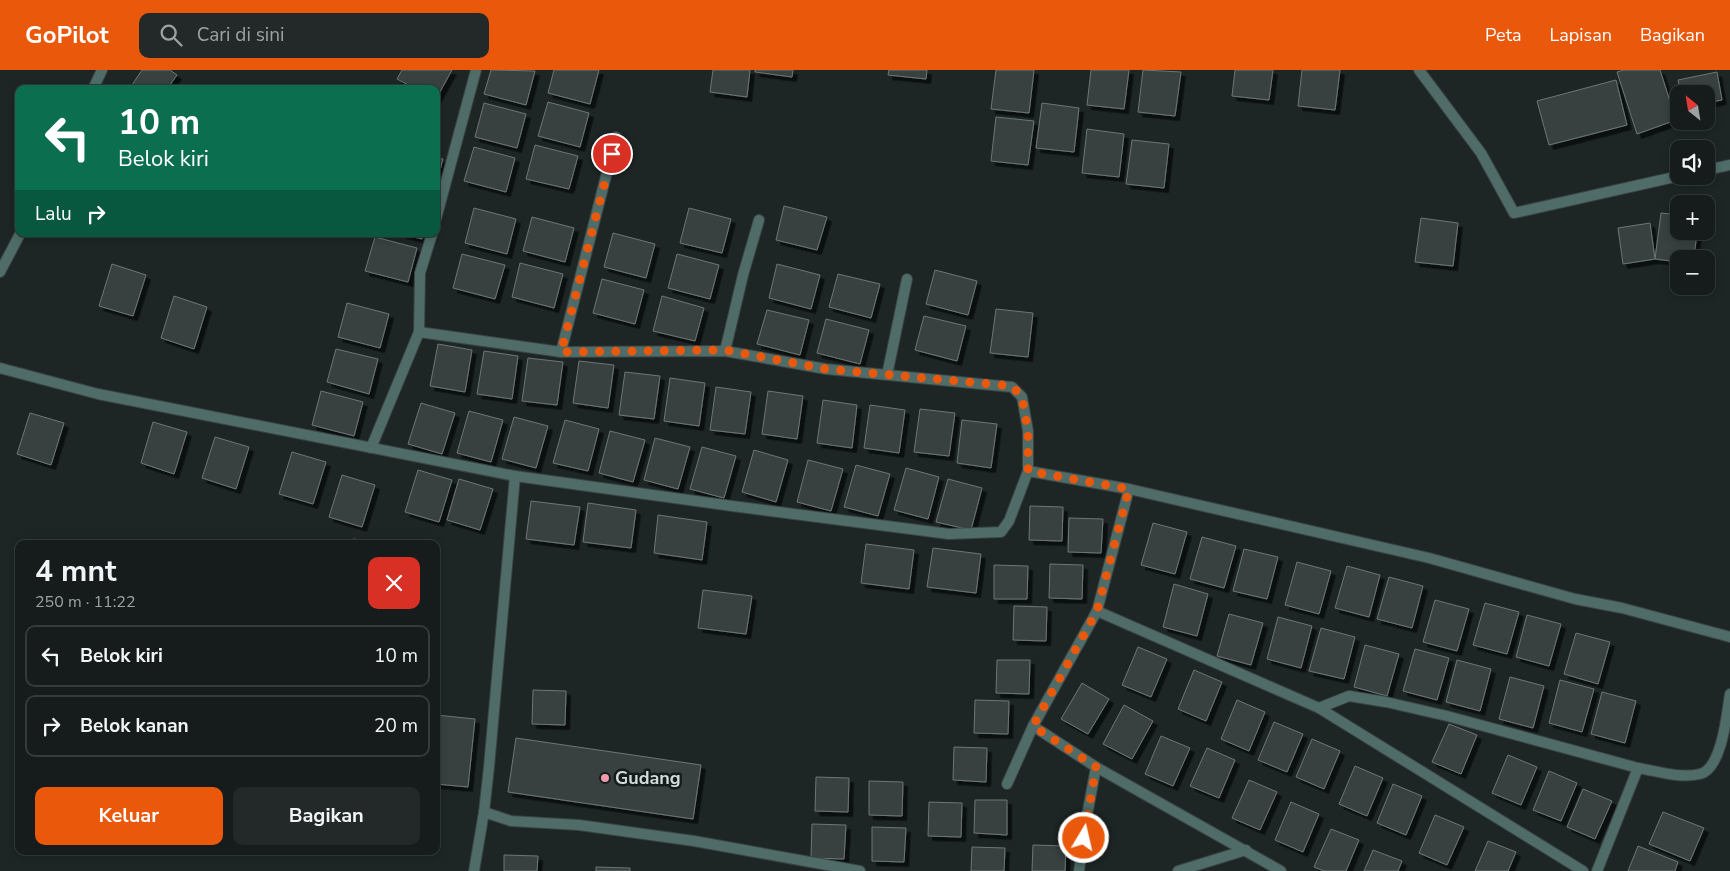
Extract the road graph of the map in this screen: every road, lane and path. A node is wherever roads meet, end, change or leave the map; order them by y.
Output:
1 (102, 70) edge
2 (476, 70) edge
3 (1419, 70) edge
4 (95, 85) edge
5 (616, 136) dead end
6 (1730, 165) edge
7 (1715, 168) edge
8 (1670, 178) edge
9 (440, 206) edge
10 (759, 220) dead end
11 (18, 237) edge
12 (431, 237) edge
13 (0, 272) edge
14 (907, 279) dead end
15 (419, 332) junction
16 (725, 350) junction
17 (561, 352) junction
18 (0, 368) edge
19 (887, 375) junction
20 (371, 448) junction
21 (1028, 471) junction
22 (515, 476) junction
23 (1129, 489) junction
24 (1097, 611) junction
25 (1730, 637) edge
26 (1730, 694) edge
27 (1319, 708) junction
28 (1033, 726) junction
29 (1727, 737) edge
30 (1096, 767) junction
31 (1638, 768) junction
32 (1007, 784) dead end
33 (484, 812) junction
34 (1246, 850) junction
35 (474, 871) edge
36 (860, 871) edge
37 (1079, 871) edge
38 (1178, 871) edge
39 (1281, 871) edge
40 (1584, 871) edge
41 (1597, 871) edge

1 - 4 street
2 - 9 street
3 - 8 street
5 - 17 street
6 - 7 street
10 - 16 street
11 - 13 street
12 - 15 street
14 - 19 street
15 - 17 street
15 - 20 street
16 - 17 street
16 - 19 street
18 - 20 street
19 - 21 street
20 - 22 street
21 - 22 street
21 - 23 street
22 - 33 street
23 - 24 street
23 - 25 street
24 - 27 street
24 - 28 street
26 - 29 street
27 - 31 street
27 - 40 street
28 - 30 street
28 - 32 street
29 - 31 street
30 - 34 street
30 - 37 street
31 - 41 street
33 - 35 street
33 - 36 street
34 - 38 street
34 - 39 street

